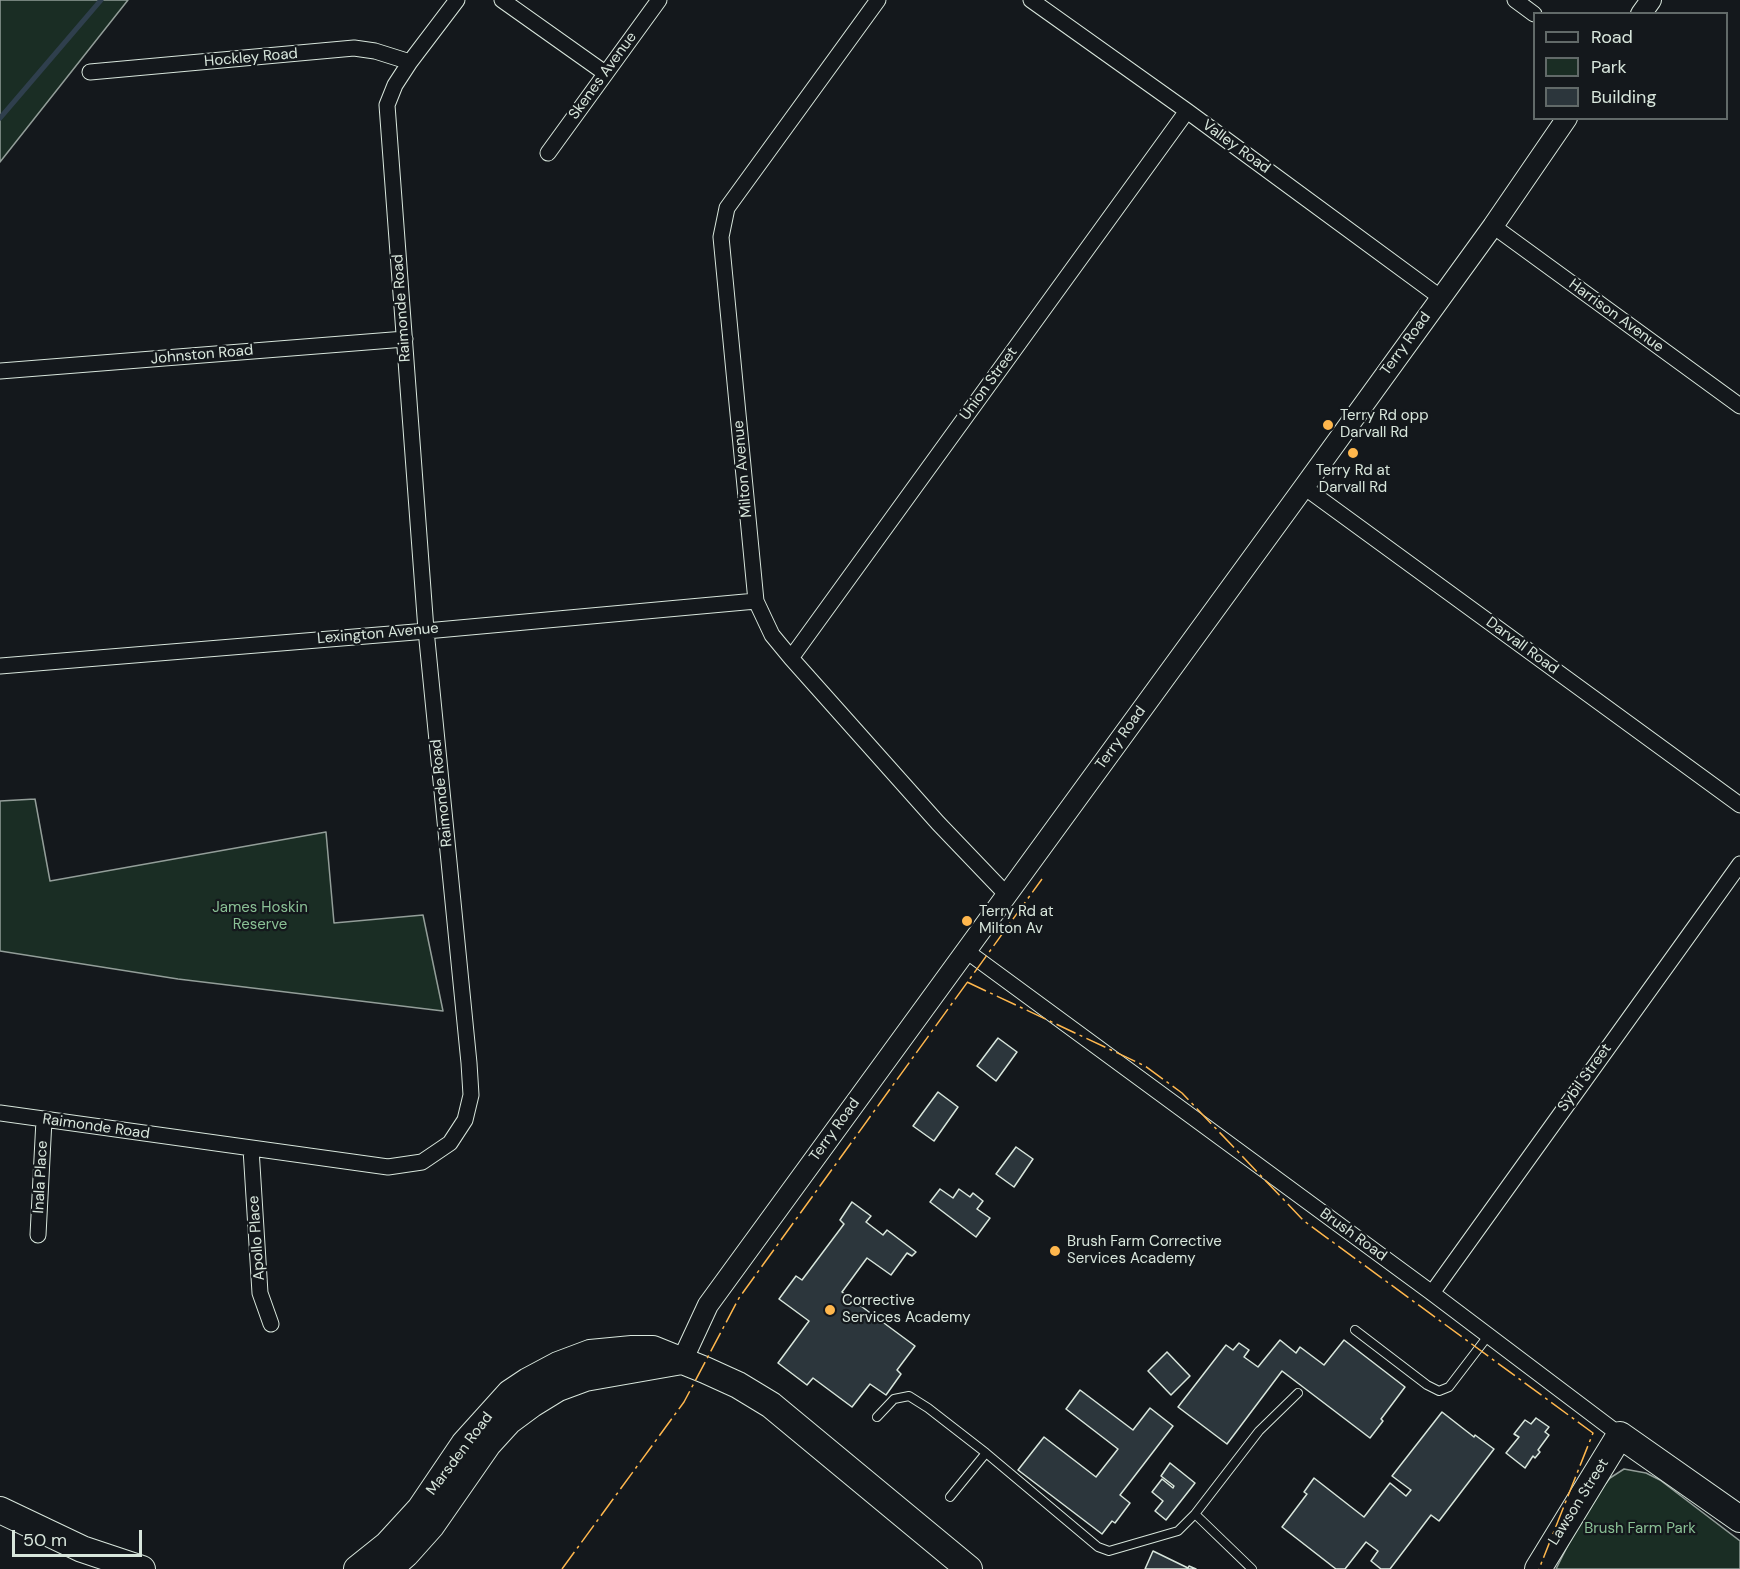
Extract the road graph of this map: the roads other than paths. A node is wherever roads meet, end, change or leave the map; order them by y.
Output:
1 (457, 0) edge
2 (502, 0) edge
3 (659, 0) edge
4 (878, 0) edge
5 (1031, 0) edge
6 (1515, 0) edge
7 (1533, 13) edge
8 (410, 62) junction
9 (90, 72) dead end
10 (605, 74) junction
11 (1187, 111) junction
12 (1566, 120) edge
13 (548, 153) dead end
14 (1493, 226) junction
15 (1440, 297) junction
16 (405, 339) junction
17 (0, 371) edge
18 (1740, 406) edge
19 (1304, 487) junction
20 (756, 601) junction
21 (426, 630) junction
22 (791, 658) junction
23 (0, 666) edge
24 (1740, 805) edge
25 (1740, 864) edge
26 (1006, 894) junction
27 (965, 950) junction
28 (0, 1113) edge
29 (44, 1120) junction
30 (251, 1149) junction
31 (38, 1235) dead end
32 (1432, 1293) junction
33 (271, 1324) dead end
34 (1355, 1330) dead end
35 (1488, 1336) junction
36 (682, 1361) junction
37 (1298, 1393) dead end
38 (877, 1417) dead end
39 (1620, 1436) junction
40 (986, 1453) junction
41 (950, 1497) dead end
42 (0, 1510) edge
43 (1195, 1514) junction
44 (1740, 1519) edge
45 (81, 1548) junction
46 (113, 1569) edge
47 (142, 1569) edge
48 (357, 1569) edge
49 (389, 1569) edge
50 (969, 1569) edge
51 (1252, 1569) edge
52 (1538, 1569) edge

1 - 8 street, Raimonde Road
2 - 10 street
3 - 10 street, Skenes Avenue
4 - 20 street, Milton Avenue
5 - 11 street, Valley Road
6 - 7 street
8 - 9 street, Hockley Road
8 - 16 street, Raimonde Road
10 - 13 street, Skenes Avenue
11 - 15 street, Valley Road
11 - 22 street, Union Street
12 - 14 street, Terry Road
14 - 15 street, Terry Road
14 - 18 street, Harrison Avenue
15 - 19 street, Terry Road
16 - 17 street, Johnston Road
16 - 21 street, Raimonde Road
19 - 24 street, Darvall Road
19 - 26 street, Terry Road
20 - 21 street, Lexington Avenue
20 - 22 street, Milton Avenue
21 - 23 street, Lexington Avenue
21 - 30 street, Raimonde Road
22 - 26 street, Milton Avenue
25 - 32 street, Sybil Street
26 - 27 street, Terry Road
27 - 32 street, Brush Road
27 - 36 street, Terry Road
28 - 29 street, Raimonde Road
29 - 30 street, Raimonde Road
29 - 31 street, Inala Place
30 - 33 street, Apollo Place
32 - 35 street, Brush Road
34 - 35 lane
35 - 39 street, Brush Road
36 - 48 main road, Marsden Road
36 - 49 main road, Marsden Road
36 - 50 main road, Marsden Road
37 - 43 lane
38 - 40 lane
39 - 44 main road, Brush Road
39 - 52 main road, Lawson Street
40 - 41 lane
40 - 43 lane
42 - 45 main road
43 - 51 lane
45 - 46 main road
45 - 47 main road

